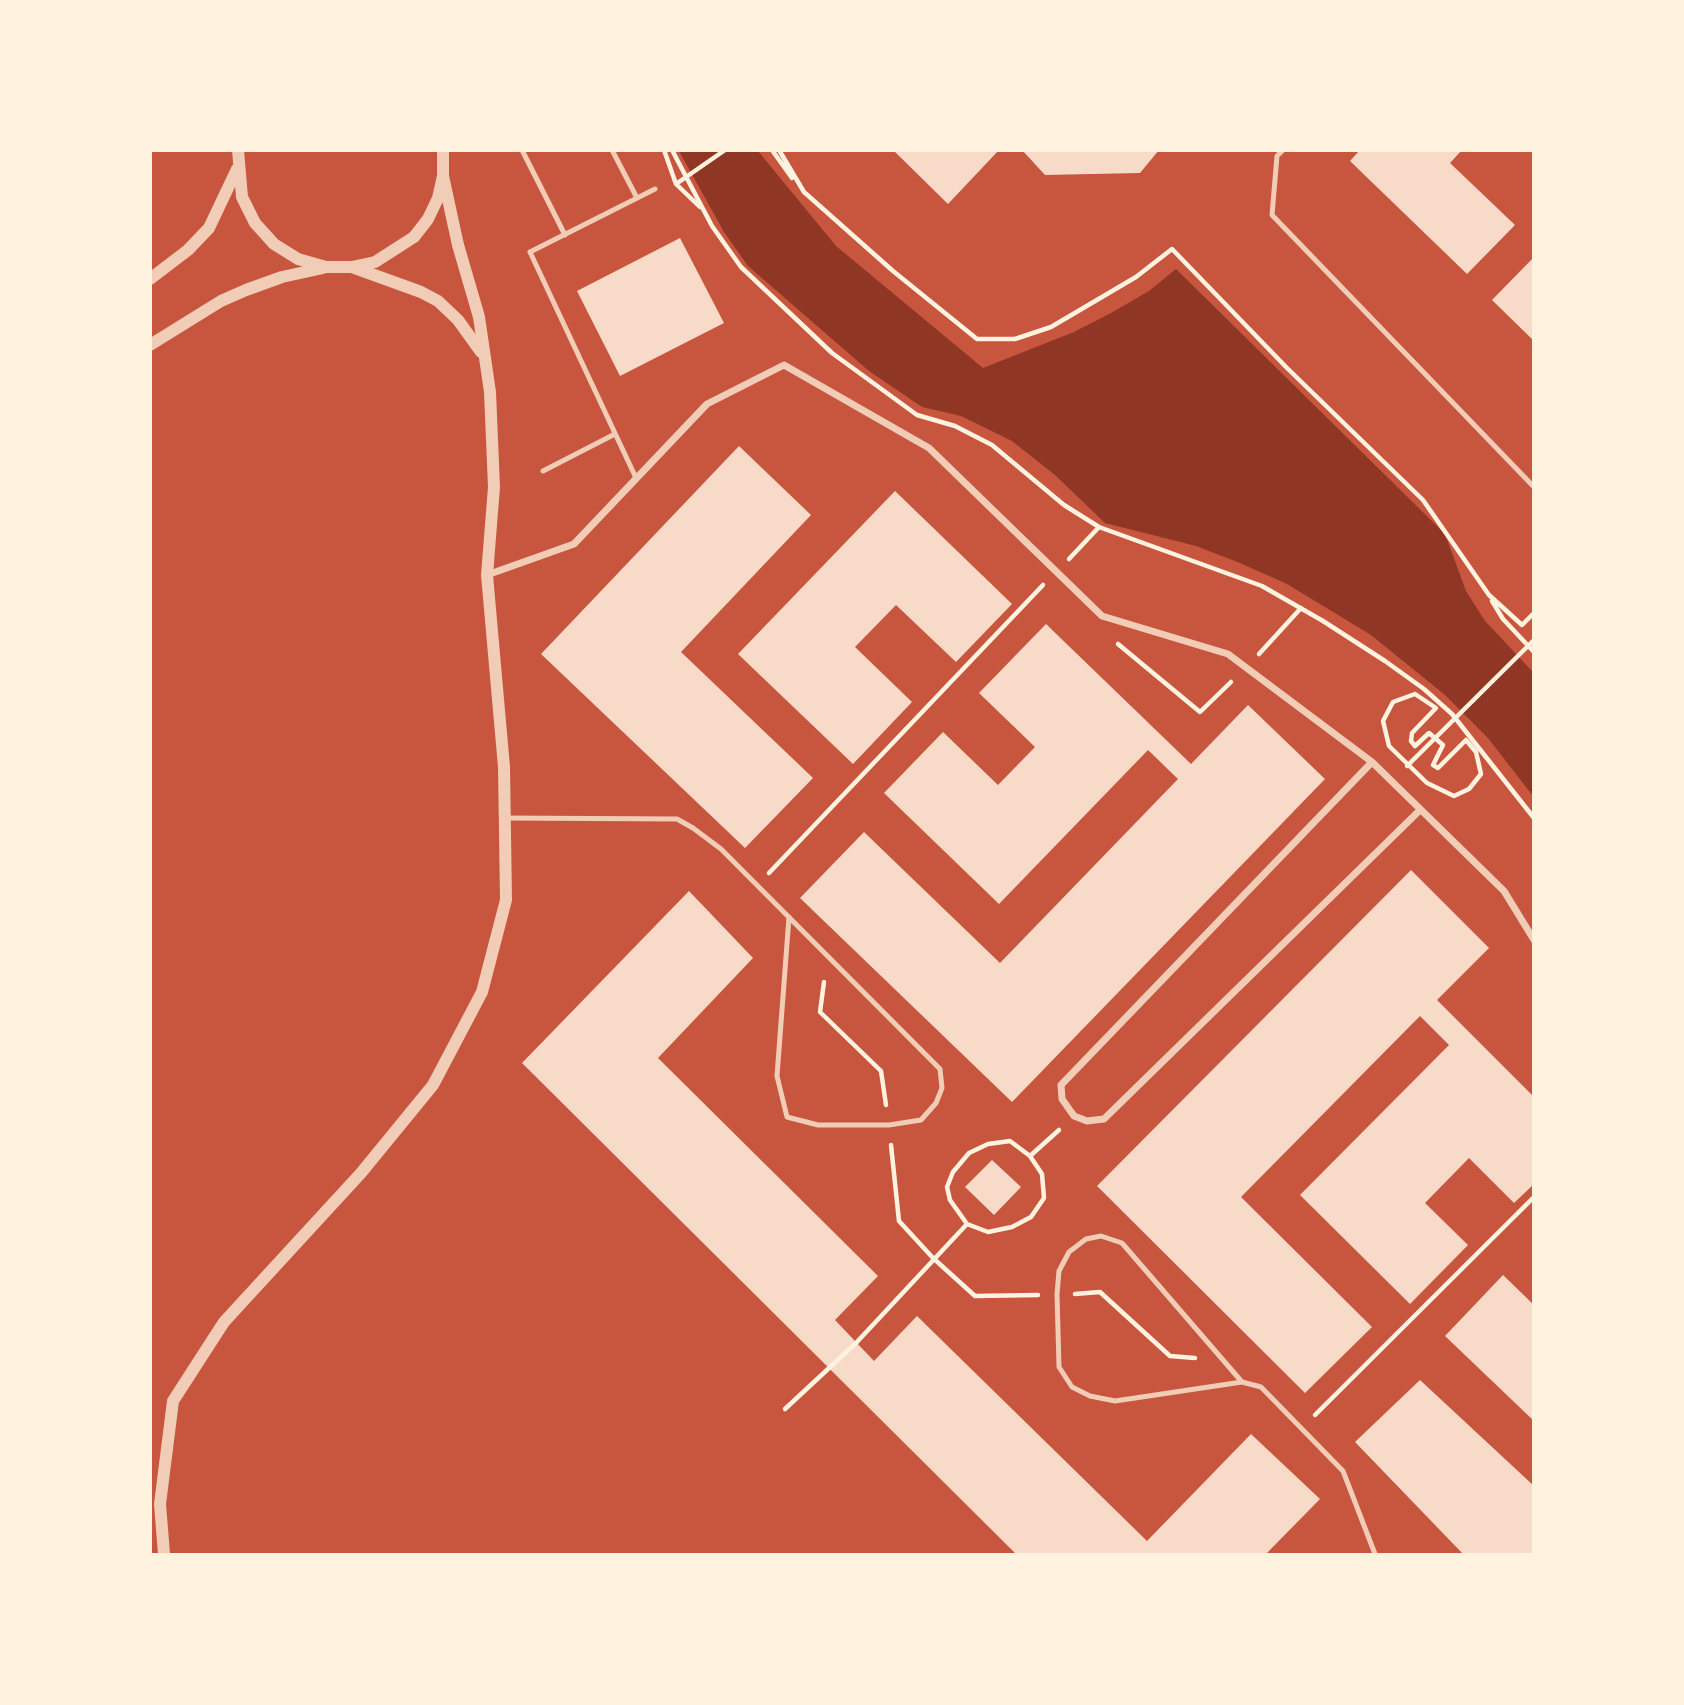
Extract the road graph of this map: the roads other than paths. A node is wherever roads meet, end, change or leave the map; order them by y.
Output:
1 (237, 150) edge
2 (443, 150) edge
3 (522, 150) edge
4 (612, 150) edge
5 (1283, 150) edge
6 (237, 169) junction
7 (443, 176) junction
8 (655, 189) dead end
9 (637, 198) junction
10 (565, 234) junction
11 (326, 267) junction
12 (352, 267) junction
13 (150, 279) edge
14 (150, 345) edge
15 (483, 355) junction
16 (615, 434) junction
17 (543, 471) dead end
18 (636, 478) junction
19 (1534, 487) edge
20 (487, 575) junction
21 (1372, 762) junction
22 (1419, 810) junction
23 (504, 818) junction
24 (789, 918) junction
25 (1534, 940) edge
26 (1242, 1382) junction
27 (164, 1555) edge
28 (1375, 1555) edge

1 - 6 street
2 - 7 street
3 - 10 lane
4 - 9 lane
5 - 19 lane
6 - 11 street
6 - 13 street
7 - 12 street
7 - 15 street
8 - 9 lane
9 - 10 lane
10 - 16 lane
11 - 12 street
11 - 14 street
12 - 15 street
15 - 20 street
16 - 17 lane
16 - 18 lane
18 - 20 street
18 - 21 street
20 - 23 street
21 - 22 street
21 - 22 street
22 - 25 street
23 - 24 lane
23 - 27 street
24 - 24 lane
26 - 26 lane
26 - 28 lane

